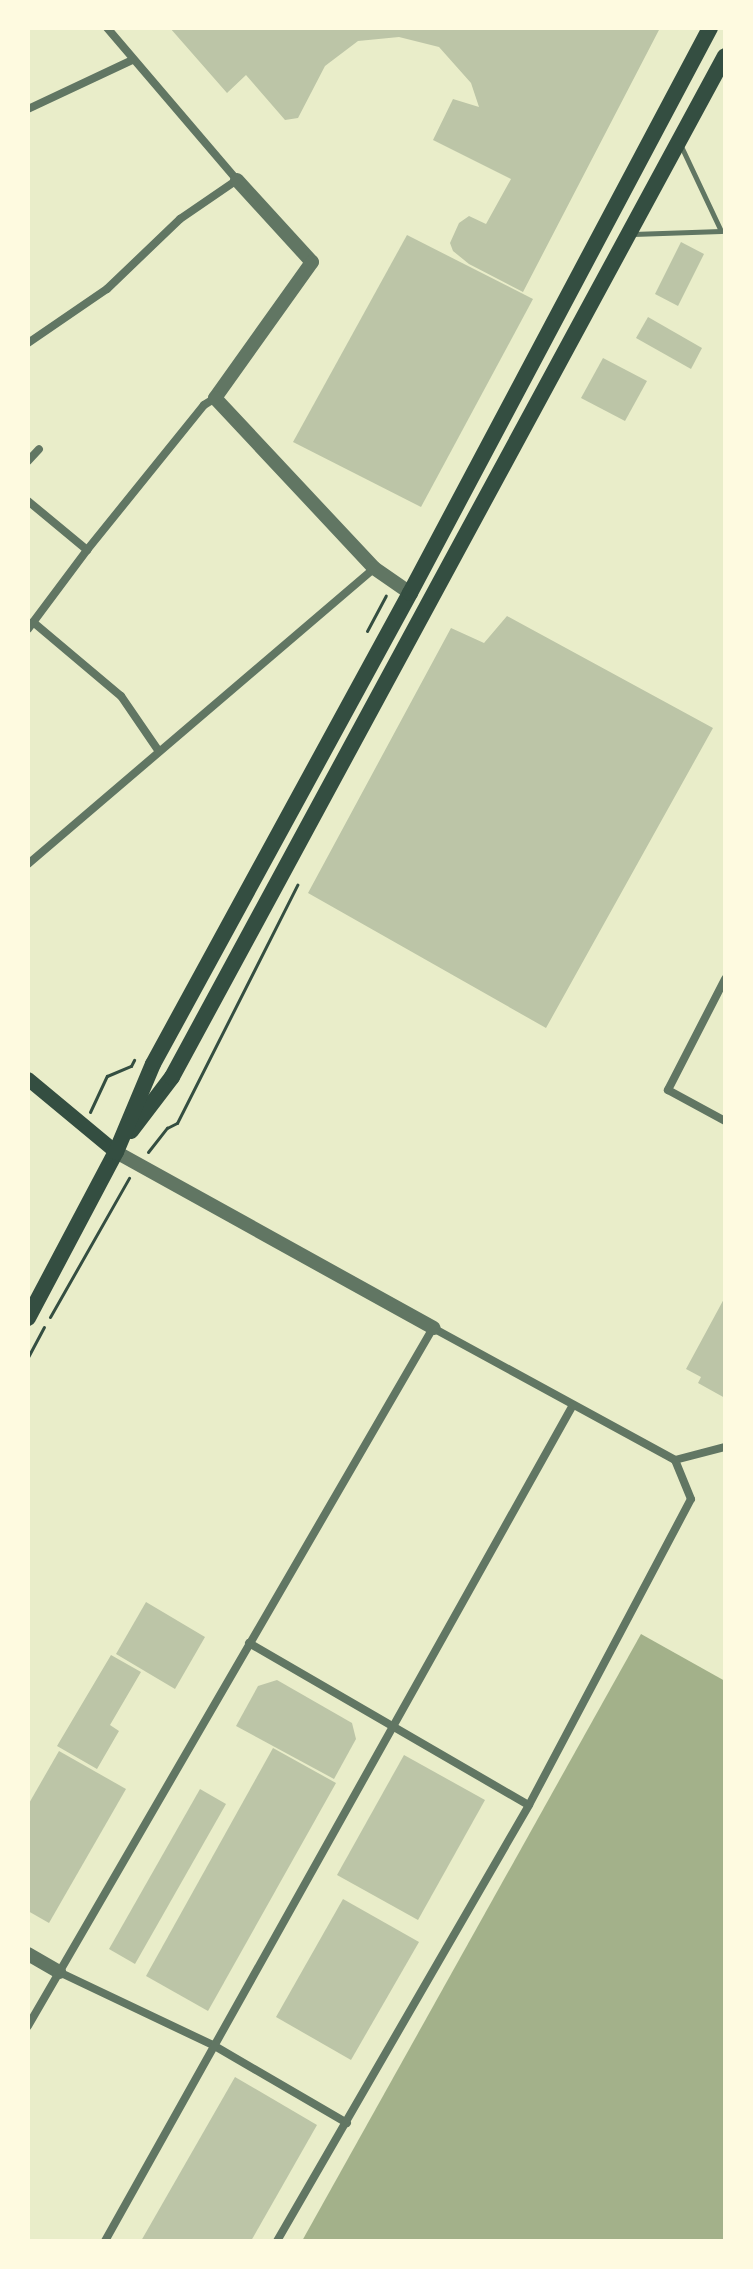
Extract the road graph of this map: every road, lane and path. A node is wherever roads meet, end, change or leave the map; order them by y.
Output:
1 (107, 28) edge
2 (710, 28) edge
3 (725, 56) edge
4 (132, 60) junction
5 (28, 109) edge
6 (679, 141) junction
7 (237, 180) junction
8 (628, 232) junction
9 (723, 232) edge
10 (28, 343) edge
11 (215, 398) junction
12 (39, 449) dead end
13 (28, 461) edge
14 (28, 501) edge
15 (87, 550) junction
16 (374, 568) junction
17 (410, 593) junction
18 (31, 625) edge
19 (158, 750) junction
20 (28, 864) edge
21 (725, 979) edge
22 (28, 1079) edge
23 (725, 1121) edge
24 (116, 1152) junction
25 (131, 1175) dead end
26 (28, 1318) edge
27 (433, 1328) junction
28 (28, 1357) edge
29 (573, 1405) junction
30 (725, 1447) edge
31 (675, 1460) junction
32 (249, 1643) junction
33 (391, 1725) junction
34 (529, 1805) junction
35 (28, 1954) edge
36 (59, 1972) junction
37 (28, 2026) edge
38 (213, 2045) junction
39 (347, 2123) junction
40 (105, 2241) edge
41 (277, 2241) edge

1 - 4 street
2 - 17 main road
3 - 6 main road
4 - 5 street
4 - 7 street
6 - 8 main road
6 - 9 lane
7 - 10 street
7 - 11 street
8 - 9 lane
8 - 24 main road
11 - 15 street
11 - 16 street
12 - 13 street
14 - 15 street
15 - 18 street
16 - 17 street
16 - 19 street
17 - 24 main road
18 - 19 street
19 - 20 street
21 - 23 street
22 - 24 main road
24 - 26 main road
24 - 27 street
25 - 28 path
27 - 29 street
27 - 32 street
29 - 31 street
29 - 33 street
30 - 31 street
31 - 34 street
32 - 33 street
32 - 36 street
33 - 34 street
33 - 38 street
34 - 39 street
35 - 36 street
36 - 37 street
36 - 38 street
38 - 39 street
38 - 40 street
39 - 41 street

